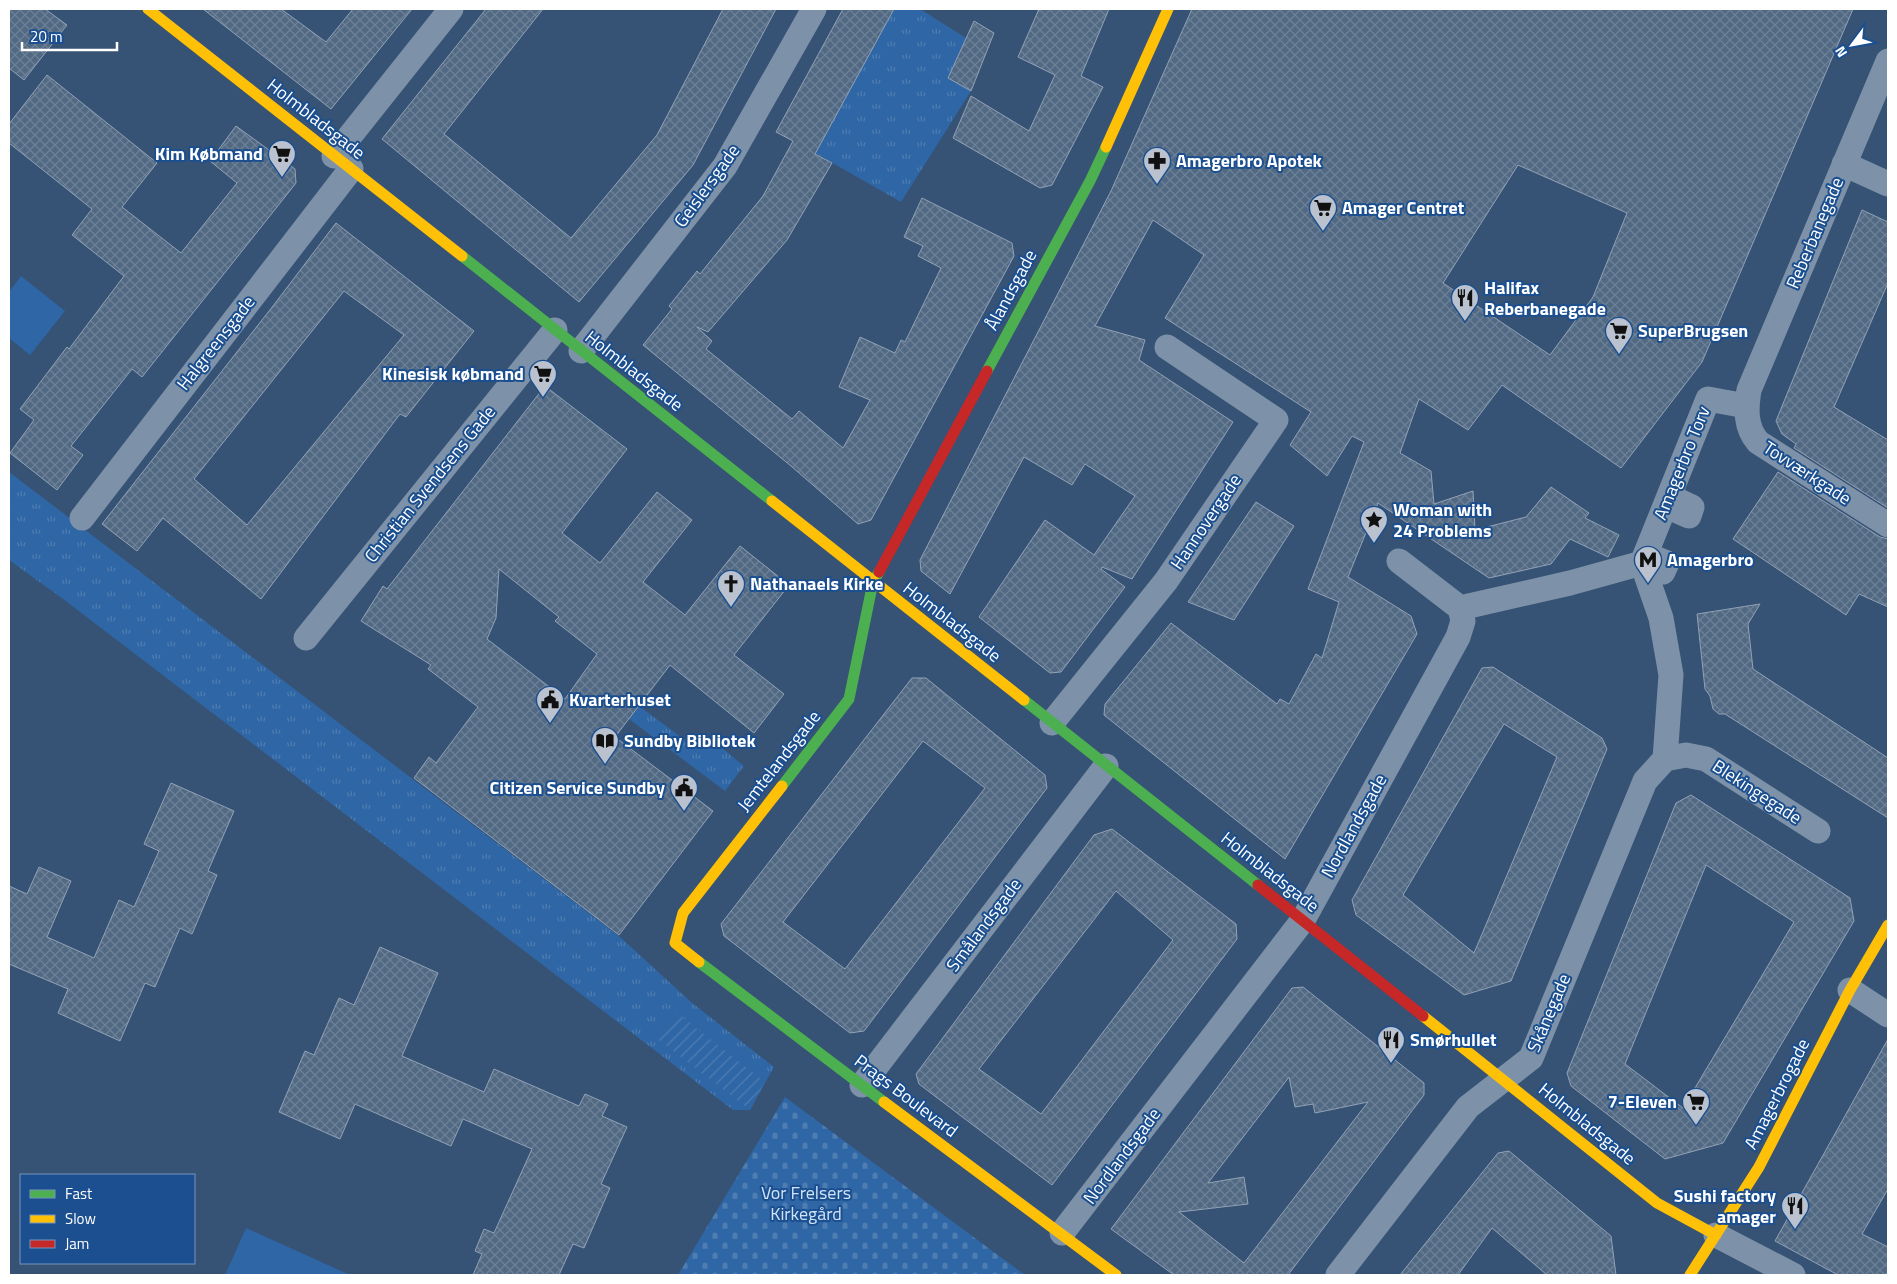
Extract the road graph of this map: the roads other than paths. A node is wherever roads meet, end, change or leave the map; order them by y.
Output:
1 (148, 9) edge
2 (451, 9) edge
3 (814, 9) edge
4 (1168, 9) edge
5 (1888, 61) edge
6 (343, 162) junction
7 (1844, 164) junction
8 (1888, 184) edge
9 (554, 330) junction
10 (1167, 347) dead end
11 (582, 351) junction
12 (1746, 406) junction
13 (82, 518) dead end
14 (1888, 525) edge
15 (1399, 561) dead end
16 (1644, 564) junction
17 (873, 582) junction
18 (1460, 608) junction
19 (306, 638) dead end
20 (1052, 723) junction
21 (1665, 759) junction
22 (1106, 766) junction
23 (1818, 830) dead end
24 (1302, 920) junction
25 (1888, 924) edge
26 (675, 943) joint
27 (1850, 990) junction
28 (1888, 1015) edge
29 (1502, 1078) junction
30 (862, 1085) junction
31 (1062, 1233) junction
32 (1716, 1235) junction
33 (1116, 1275) edge
34 (1338, 1275) edge
35 (1690, 1275) edge
36 (1793, 1275) edge

1 - 6 street, Holmbladsgade
2 - 6 street, Halgreensgade
3 - 11 street, Geislersgade
4 - 17 street, Ålandsgade
5 - 7 street, Reberbanegade
6 - 9 street, Holmbladsgade
6 - 13 street, Halgreensgade
7 - 8 street
7 - 12 street, Reberbanegade
9 - 11 street, Holmbladsgade
9 - 19 street, Christian Svendsens Gade
10 - 20 street, Hannovergade
11 - 17 street, Holmbladsgade
12 - 14 street, Tovværkgade
12 - 16 street, Amagerbro Torv
15 - 18 street
16 - 18 street
16 - 21 street
17 - 20 street, Holmbladsgade
17 - 26 street, Jemtelandsgade
18 - 24 street, Nordlandsgade
20 - 22 street, Holmbladsgade
21 - 23 street, Blekingegade
21 - 29 street, Skånegade
22 - 24 street, Holmbladsgade
22 - 30 street, Smålandsgade
24 - 29 street, Holmbladsgade
24 - 31 street, Nordlandsgade
25 - 27 street, Amagerbrogade
26 - 30 street, Prags Boulevard
27 - 28 street
27 - 32 street, Amagerbrogade
29 - 32 street, Holmbladsgade
29 - 34 street, Skånegade
30 - 31 street, Prags Boulevard
31 - 33 street, Prags Boulevard
32 - 35 street, Amagerbrogade
32 - 36 street

